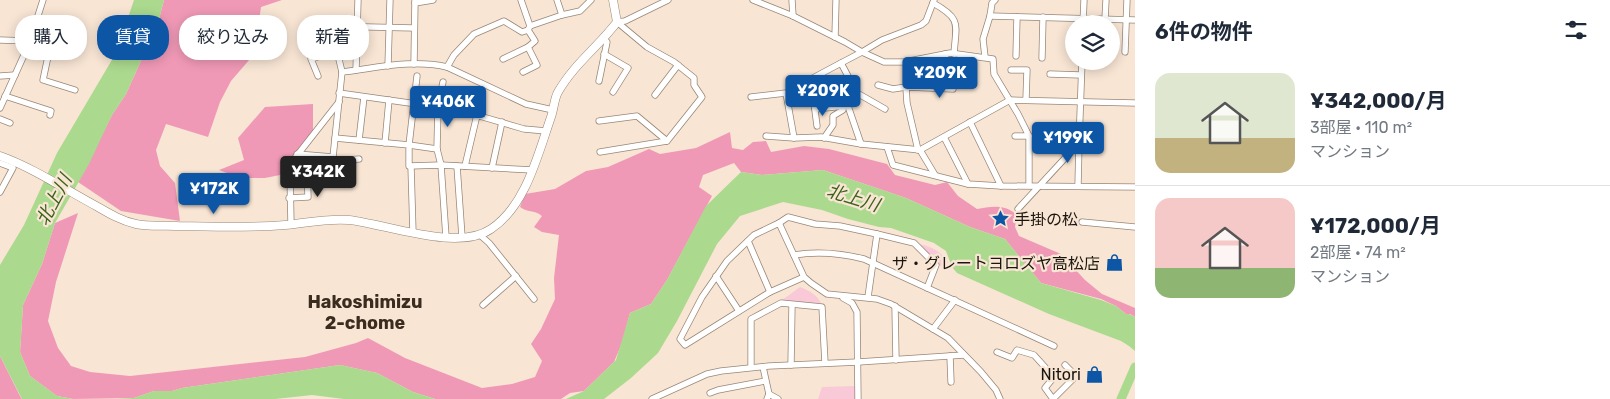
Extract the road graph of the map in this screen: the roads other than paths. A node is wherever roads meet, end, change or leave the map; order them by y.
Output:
1 (43, 0) edge
2 (358, 0) edge
3 (390, 0) edge
4 (433, 0) edge
5 (520, 0) edge
6 (557, 0) edge
7 (591, 0) edge
8 (613, 0) edge
9 (668, 0) edge
10 (753, 0) edge
11 (792, 0) edge
12 (836, 0) edge
13 (995, 0) edge
14 (1084, 0) edge
15 (1106, 0) edge
16 (1127, 0) edge
17 (415, 2) edge
18 (933, 2) edge
19 (38, 15) edge
20 (357, 15) edge
21 (562, 15) junction
22 (1083, 15) edge
23 (1105, 15) edge
24 (794, 16) junction
25 (990, 16) junction
26 (1017, 17) junction
27 (1043, 18) junction
28 (1065, 20) edge
29 (1120, 20) edge
30 (1126, 20) junction
31 (1135, 20) edge
32 (617, 22) junction
33 (369, 26) edge
34 (389, 27) junction
35 (414, 28) junction
36 (529, 28) junction
37 (835, 37) junction
38 (604, 39) junction
39 (0, 40) edge
40 (15, 41) edge
41 (528, 47) junction
42 (862, 52) junction
43 (1125, 52) dead end
44 (604, 54) junction
45 (945, 54) junction
46 (954, 54) junction
47 (1016, 56) dead end
48 (985, 57) junction
49 (1042, 58) dead end
50 (503, 59) dead end
51 (21, 60) edge
52 (47, 60) edge
53 (311, 60) edge
54 (339, 60) edge
55 (356, 60) edge
56 (841, 63) junction
57 (414, 64) junction
58 (678, 65) junction
59 (388, 66) junction
60 (447, 67) junction
61 (356, 70) junction
62 (1011, 70) dead end
63 (1081, 70) edge
64 (342, 72) junction
65 (523, 72) dead end
66 (1050, 74) dead end
67 (1081, 74) junction
68 (15, 75) junction
69 (0, 76) edge
70 (318, 76) dead end
71 (417, 76) dead end
72 (599, 81) dead end
73 (443, 82) dead end
74 (878, 85) dead end
75 (906, 86) junction
76 (75, 90) dead end
77 (612, 92) dead end
78 (857, 93) junction
79 (340, 94) junction
80 (655, 95) dead end
81 (6, 96) junction
82 (364, 97) junction
83 (751, 98) dead end
84 (1026, 99) junction
85 (389, 100) junction
86 (1010, 100) junction
87 (1081, 101) junction
88 (339, 102) junction
89 (415, 103) junction
90 (1135, 103) edge
91 (438, 106) junction
92 (845, 106) junction
93 (0, 108) edge
94 (815, 109) junction
95 (886, 109) dead end
96 (553, 110) junction
97 (50, 115) dead end
98 (477, 115) junction
99 (0, 119) edge
100 (598, 121) dead end
101 (502, 122) junction
102 (970, 122) junction
103 (10, 123) dead end
104 (817, 126) dead end
105 (546, 131) junction
106 (766, 136) dead end
107 (1015, 136) dead end
108 (1029, 136) junction
109 (944, 137) junction
110 (335, 138) junction
111 (794, 138) junction
112 (824, 138) junction
113 (360, 140) junction
114 (668, 141) junction
115 (385, 143) junction
116 (1079, 143) junction
117 (861, 144) junction
118 (409, 146) junction
119 (887, 147) junction
120 (437, 149) junction
121 (919, 150) junction
122 (600, 152) dead end
123 (297, 154) junction
124 (0, 156) edge
125 (333, 157) junction
126 (359, 159) dead end
127 (0, 164) edge
128 (307, 165) dead end
129 (441, 165) junction
130 (411, 166) junction
131 (457, 166) junction
132 (465, 166) junction
133 (492, 168) junction
134 (533, 170) junction
135 (290, 174) junction
136 (308, 174) junction
137 (935, 175) junction
138 (968, 184) junction
139 (1029, 185) junction
140 (1039, 185) junction
141 (1001, 186) junction
142 (1078, 186) junction
143 (1135, 186) edge
144 (0, 192) edge
145 (290, 198) junction
146 (1018, 208) dead end
147 (1082, 222) dead end
148 (779, 223) junction
149 (291, 224) junction
150 (1135, 227) edge
151 (413, 233) junction
152 (877, 234) junction
153 (480, 235) junction
154 (462, 237) junction
155 (446, 238) junction
156 (748, 241) junction
157 (794, 255) junction
158 (873, 264) junction
159 (516, 276) junction
160 (716, 276) junction
161 (804, 277) junction
162 (927, 288) junction
163 (770, 292) junction
164 (834, 295) junction
165 (868, 297) junction
166 (534, 299) dead end
167 (955, 300) junction
168 (483, 305) dead end
169 (792, 305) junction
170 (896, 306) junction
171 (739, 311) junction
172 (933, 329) junction
173 (1054, 346) dead end
174 (997, 352) dead end
175 (964, 355) junction
176 (950, 356) junction
177 (896, 360) junction
178 (858, 362) junction
179 (825, 363) junction
180 (791, 365) junction
181 (1066, 365) dead end
182 (751, 367) junction
183 (763, 367) junction
184 (765, 381) junction
185 (952, 382) dead end
186 (710, 393) dead end
187 (768, 397) edge
188 (652, 399) edge
189 (778, 399) edge
190 (858, 399) edge
191 (1000, 399) edge
192 (1053, 399) edge

1 - 19 street
2 - 20 street
3 - 34 street
4 - 17 street
5 - 36 street
6 - 21 street
7 - 21 street
8 - 32 street
9 - 32 street
10 - 24 street
11 - 24 street
12 - 37 street
13 - 25 street
14 - 22 street
15 - 23 street
16 - 30 street
17 - 35 street
18 - 42 street
18 - 46 street
21 - 36 street
24 - 37 street
25 - 26 street
25 - 48 street
26 - 27 street
26 - 47 street
27 - 28 street
27 - 49 street
29 - 30 street
30 - 31 street
30 - 43 street
32 - 38 street
32 - 58 street
33 - 34 street
34 - 35 street
34 - 59 street
35 - 57 street
36 - 41 street
36 - 60 street
37 - 42 street
38 - 44 street
38 - 96 street
39 - 40 street
41 - 50 street
41 - 65 street
42 - 45 street
42 - 56 street
44 - 72 street
44 - 77 street
45 - 46 street
45 - 75 street
46 - 48 street
48 - 86 street
51 - 68 street
52 - 76 street
53 - 70 street
54 - 64 street
55 - 61 street
56 - 78 street
56 - 94 street
57 - 59 street
57 - 60 street
58 - 80 street
58 - 114 street
59 - 61 street
60 - 96 street
61 - 64 street
62 - 84 street
63 - 67 street
64 - 79 street
66 - 67 street
67 - 87 street
68 - 69 street
68 - 81 street
71 - 89 street
73 - 91 street
74 - 75 street
75 - 121 street
78 - 92 street
78 - 95 street
79 - 82 street
79 - 88 street
81 - 93 street
81 - 97 street
82 - 85 street
82 - 113 street
83 - 111 street
84 - 86 street
84 - 87 street
85 - 89 street
85 - 115 street
86 - 102 street
86 - 108 street
87 - 90 street
87 - 116 street
88 - 110 street
88 - 123 street
89 - 91 street
89 - 118 street
91 - 98 street
91 - 120 street
92 - 94 street
92 - 112 street
92 - 117 street
94 - 104 street
96 - 105 street
98 - 101 street
98 - 132 street
99 - 103 street
100 - 114 street
101 - 105 street
101 - 133 street
102 - 109 street
102 - 141 street
105 - 134 street
106 - 111 street
107 - 108 street
108 - 139 street
109 - 121 street
109 - 138 street
110 - 113 street
110 - 125 street
111 - 112 street
112 - 117 street
113 - 115 street
114 - 122 street
115 - 118 street
116 - 140 street
116 - 142 street
117 - 119 street
118 - 120 street
118 - 130 street
119 - 121 street
119 - 137 street
120 - 129 street
121 - 137 street
123 - 125 street
123 - 135 street
124 - 149 street
125 - 126 street
127 - 144 street
128 - 136 street
129 - 130 street
129 - 131 street
129 - 155 street
130 - 151 street
131 - 132 street
131 - 154 street
132 - 133 street
133 - 134 street
134 - 153 street
135 - 136 street
135 - 145 street
136 - 145 street
137 - 138 street
138 - 141 street
139 - 140 street
139 - 141 street
140 - 142 street
140 - 146 street
142 - 143 street
145 - 149 street
147 - 150 street
148 - 152 street
148 - 156 street
148 - 157 street
149 - 151 street
151 - 155 street
152 - 158 street
152 - 162 street
153 - 154 street
153 - 159 street
154 - 155 street
156 - 160 street
156 - 163 street
157 - 158 street
157 - 161 street
158 - 162 street
158 - 165 street
159 - 166 street
159 - 168 street
160 - 171 street
160 - 171 street
161 - 163 street
161 - 164 street
162 - 167 street
163 - 171 street
164 - 165 street
164 - 178 street
165 - 170 street
167 - 172 street
167 - 173 street
169 - 179 street
169 - 180 street
169 - 182 street
170 - 172 street
170 - 177 street
172 - 175 street
174 - 192 street
175 - 176 street
175 - 191 street
176 - 177 street
176 - 185 street
177 - 178 street
178 - 179 street
178 - 190 street
179 - 180 street
180 - 183 street
181 - 192 street
182 - 183 street
182 - 188 street
183 - 184 street
184 - 186 street
184 - 187 street
187 - 189 street

